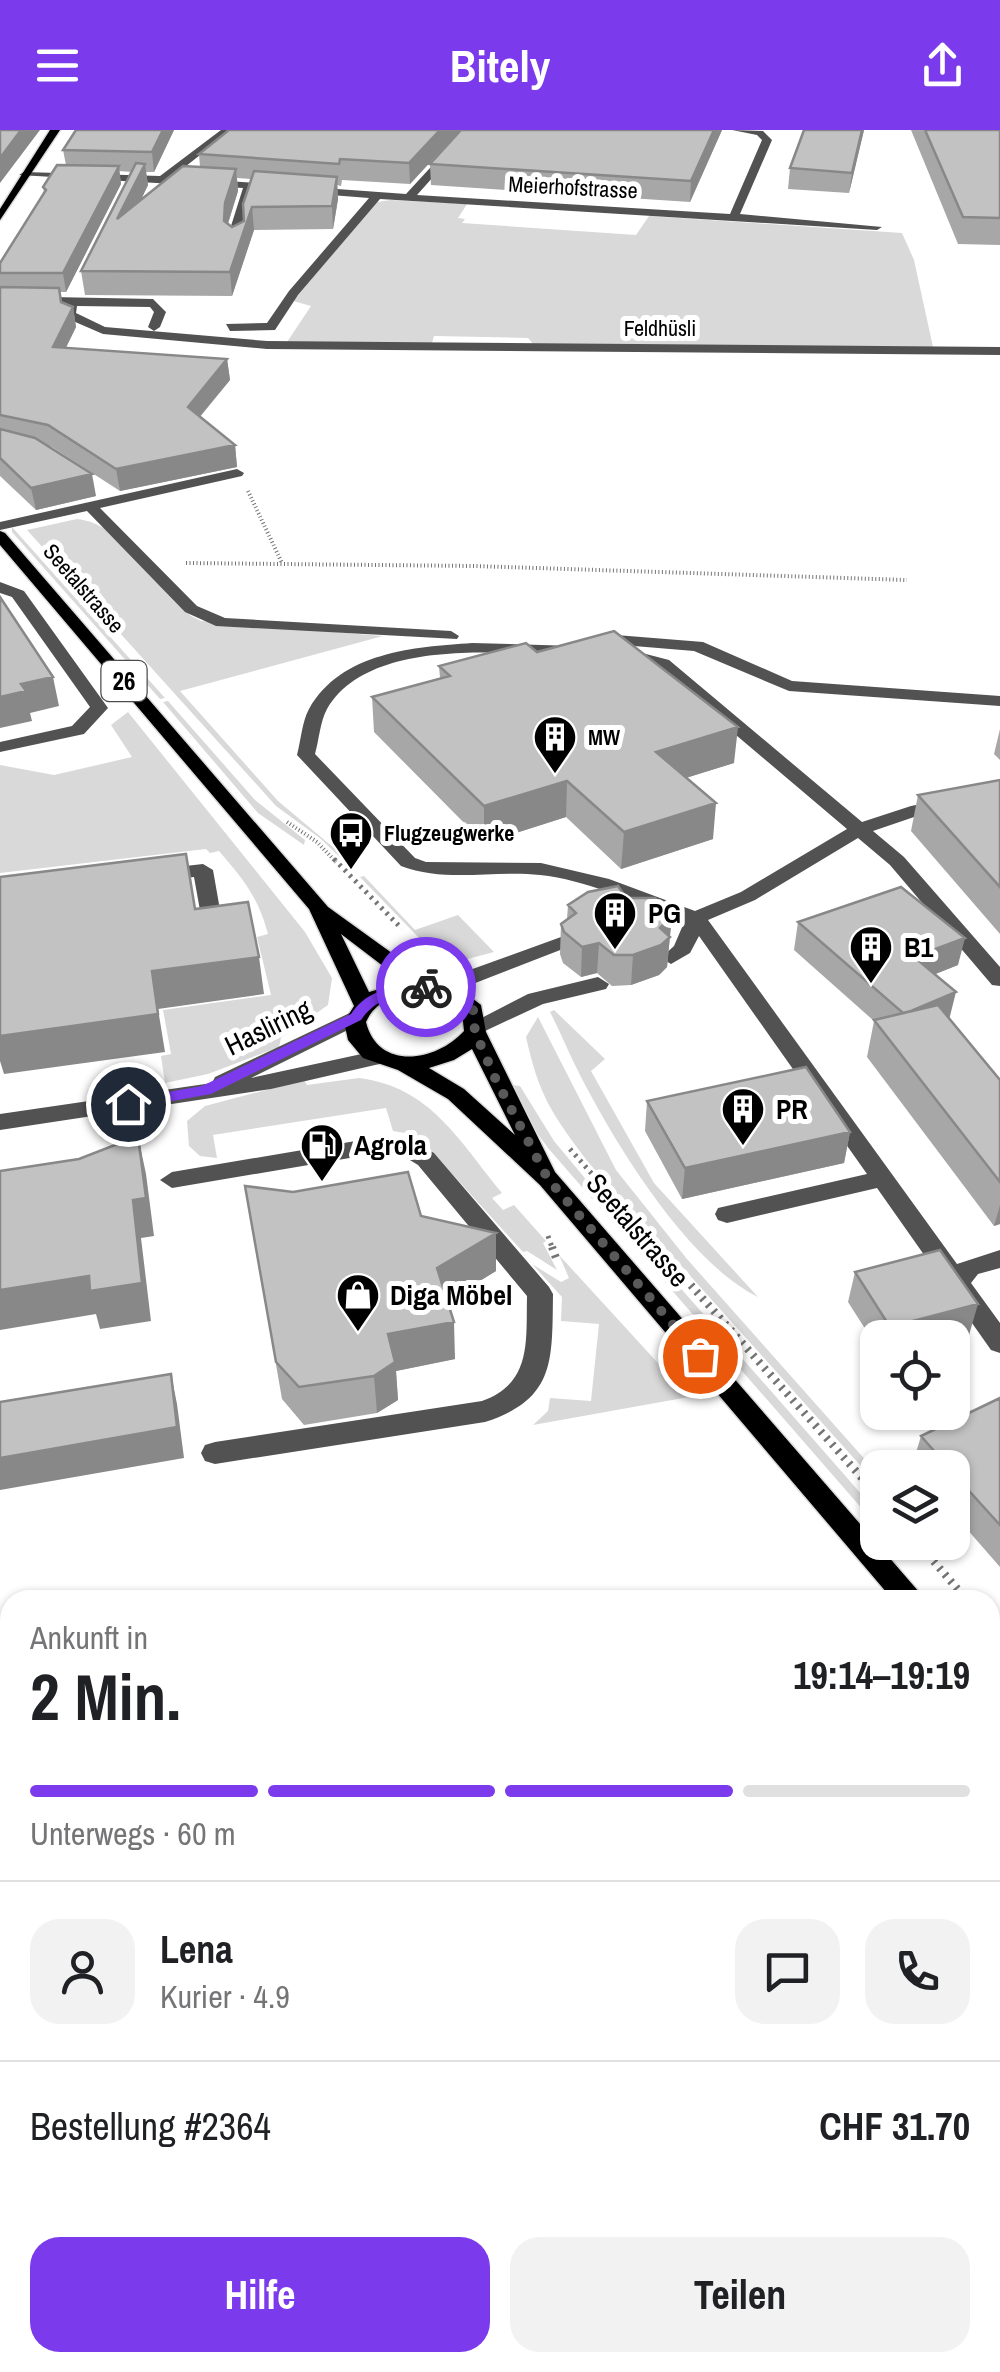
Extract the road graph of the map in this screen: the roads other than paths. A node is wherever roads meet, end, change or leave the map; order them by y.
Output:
1 (56, 130) edge
2 (226, 130) edge
3 (470, 130) edge
4 (737, 130) edge
5 (24, 176) junction
6 (134, 177) junction
7 (162, 179) junction
8 (249, 186) junction
9 (126, 192) edge
10 (377, 196) junction
11 (408, 197) junction
12 (0, 217) edge
13 (734, 217) junction
14 (877, 227) dead end
15 (0, 238) edge
16 (15, 238) edge
17 (236, 244) edge
18 (80, 286) edge
19 (0, 300) edge
20 (88, 302) junction
21 (71, 306) junction
22 (52, 316) edge
23 (154, 327) junction
24 (1000, 351) edge
25 (237, 473) edge
26 (95, 483) edge
27 (114, 499) junction
28 (89, 505) junction
29 (0, 526) edge
30 (0, 536) edge
31 (0, 586) edge
32 (579, 639) edge
33 (598, 640) edge
34 (1000, 701) edge
35 (0, 748) edge
36 (1000, 794) edge
37 (860, 830) junction
38 (129, 879) edge
39 (318, 907) junction
40 (696, 918) junction
41 (631, 920) edge
42 (213, 927) edge
43 (561, 943) edge
44 (671, 958) dead end
45 (1000, 980) edge
46 (598, 984) dead end
47 (432, 988) junction
48 (360, 1011) junction
49 (476, 1029) junction
50 (392, 1060) junction
51 (206, 1091) junction
52 (0, 1122) edge
53 (882, 1178) junction
54 (548, 1179) junction
55 (172, 1180) dead end
56 (726, 1214) dead end
57 (1000, 1259) edge
58 (957, 1283) junction
59 (1000, 1343) edge
60 (216, 1454) dead end
61 (901, 1590) edge

1 - 5 main road
2 - 7 street
3 - 11 street
4 - 13 street
5 - 6 street, Meierhofstrasse
5 - 12 main road
6 - 7 street, Meierhofstrasse
6 - 9 street
7 - 8 street, Meierhofstrasse
8 - 10 street, Meierhofstrasse
8 - 17 street
10 - 11 street, Meierhofstrasse
10 - 23 street
11 - 13 street, Meierhofstrasse
13 - 14 street, Meierhofstrasse
15 - 16 street
18 - 21 street
19 - 21 street
20 - 21 street
20 - 23 street
20 - 23 street
21 - 22 street
21 - 24 street, Feldhüsli
25 - 27 street
26 - 27 street
27 - 28 street
28 - 29 street
28 - 32 street
30 - 39 main road, Seetalstrasse / 26
31 - 35 street
33 - 34 street
36 - 37 street
37 - 40 street
37 - 40 street
37 - 45 street
38 - 42 street
39 - 47 main road, Seetalstrasse / 26
39 - 48 main road, Seetalstrasse / 26
40 - 41 street
40 - 44 street
40 - 53 street
43 - 47 street
46 - 49 street
47 - 48 main road
47 - 49 main road
48 - 50 main road
48 - 51 street, Hasliring
49 - 50 main road
49 - 54 main road, Seetalstrasse
50 - 51 street, Hasliring
50 - 54 main road, Seetalstrasse
51 - 52 street, Hasliring
53 - 56 street
53 - 58 street
54 - 61 main road, Seetalstrasse
55 - 60 street
57 - 58 street
58 - 59 street

